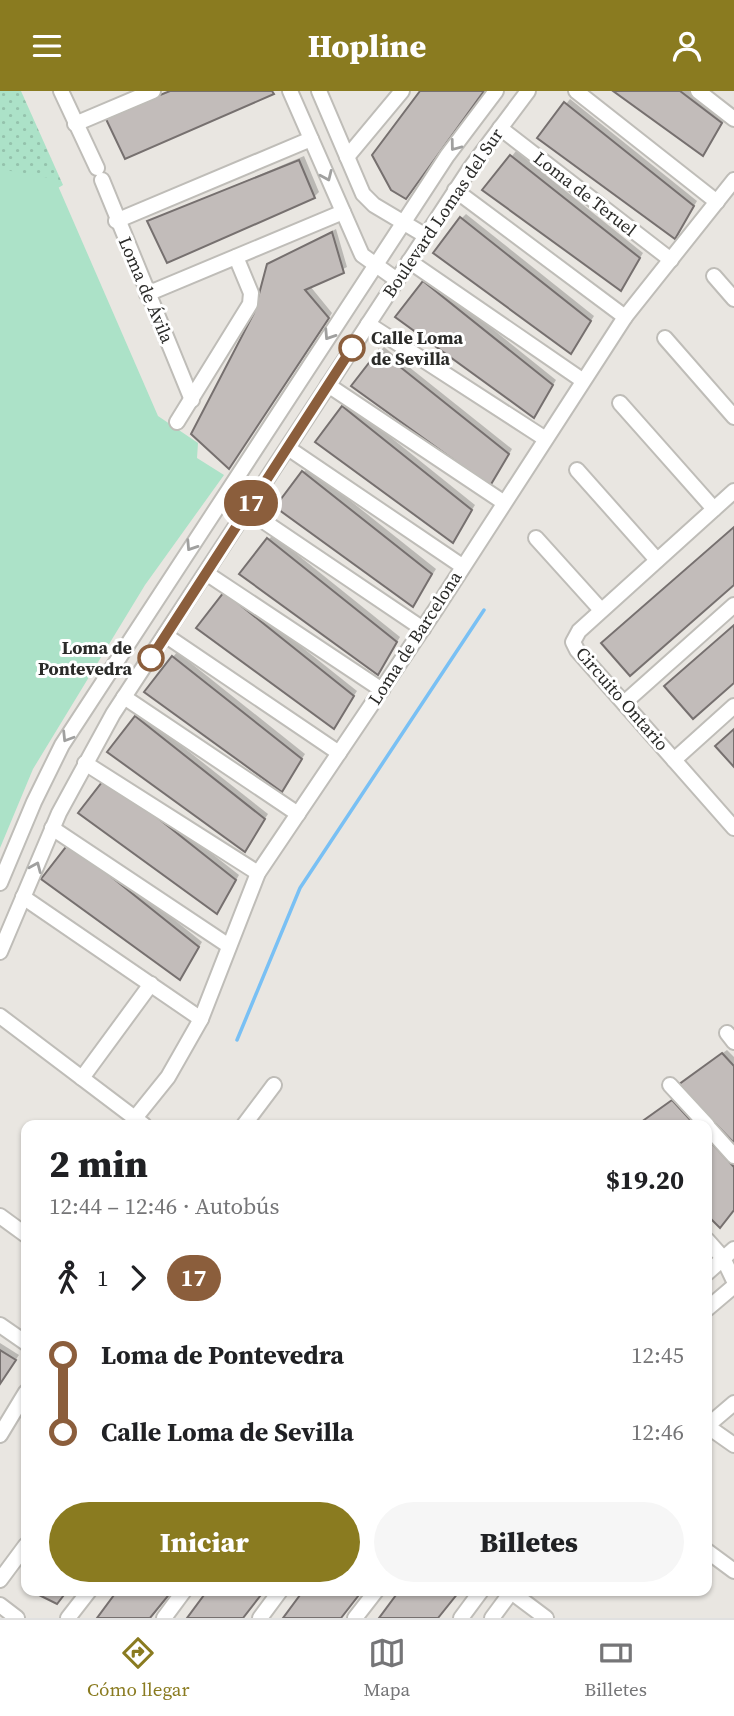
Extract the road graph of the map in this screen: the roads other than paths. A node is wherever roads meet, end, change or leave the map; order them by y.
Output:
1 (61, 91) edge
2 (153, 91) edge
3 (290, 91) edge
4 (319, 91) edge
5 (402, 91) edge
6 (496, 91) edge
7 (528, 91) edge
8 (576, 91) edge
9 (698, 91) edge
10 (734, 119) edge
11 (75, 124) junction
12 (500, 128) junction
13 (311, 139) junction
14 (347, 157) junction
15 (734, 180) edge
16 (455, 190) junction
17 (718, 202) junction
18 (343, 212) junction
19 (116, 221) junction
20 (404, 222) junction
21 (426, 236) junction
22 (236, 257) junction
23 (671, 260) junction
24 (409, 261) junction
25 (376, 265) junction
26 (714, 276) dead end
27 (397, 279) junction
28 (147, 294) junction
29 (734, 299) edge
30 (625, 317) junction
31 (368, 324) junction
32 (665, 338) dead end
33 (582, 380) junction
34 (328, 385) junction
35 (192, 400) junction
36 (620, 403) dead end
37 (734, 417) edge
38 (177, 422) dead end
39 (544, 438) junction
40 (288, 448) junction
41 (577, 470) dead end
42 (734, 491) edge
43 (503, 502) junction
44 (714, 509) junction
45 (247, 510) junction
46 (536, 538) dead end
47 (657, 560) junction
48 (462, 566) junction
49 (206, 573) junction
50 (162, 590) junction
51 (185, 605) junction
52 (734, 605) edge
53 (601, 610) junction
54 (423, 629) junction
55 (166, 635) junction
56 (382, 690) junction
57 (124, 697) junction
58 (624, 703) junction
59 (734, 706) edge
60 (339, 753) junction
61 (674, 760) junction
62 (85, 763) junction
63 (298, 814) junction
64 (731, 817) edge
65 (52, 828) junction
66 (258, 873) junction
67 (0, 883) edge
68 (23, 897) junction
69 (229, 946) junction
70 (0, 952) edge
71 (151, 984) junction
72 (0, 1016) edge
73 (201, 1019) junction
74 (82, 1078) junction
75 (274, 1085) dead end
76 (670, 1085) dead end
77 (137, 1120) edge
78 (141, 1120) edge
79 (248, 1120) edge
80 (702, 1120) edge
81 (712, 1131) edge
82 (734, 1156) edge
83 (0, 1216) edge
84 (21, 1231) edge
85 (712, 1243) edge
86 (729, 1254) edge
87 (712, 1269) edge
88 (734, 1280) edge
89 (734, 1286) edge
90 (712, 1306) edge
91 (0, 1325) edge
92 (21, 1339) edge
93 (21, 1398) edge
94 (734, 1403) edge
95 (4, 1418) edge
96 (712, 1422) edge
97 (712, 1430) edge
98 (0, 1435) edge
99 (734, 1445) edge
100 (21, 1552) edge
101 (712, 1555) edge
102 (734, 1571) edge
103 (0, 1580) edge
104 (85, 1596) edge
105 (180, 1596) edge
106 (276, 1596) edge
107 (372, 1596) edge
108 (477, 1596) edge
109 (507, 1596) edge
110 (517, 1596) edge
111 (0, 1605) edge
112 (17, 1618) edge
113 (68, 1618) edge
114 (164, 1618) edge
115 (260, 1618) edge
116 (355, 1618) edge
117 (461, 1618) edge
118 (492, 1618) edge
119 (546, 1618) edge

1 - 11 street, Loma de Ávila
2 - 11 street
3 - 13 street
4 - 14 street
5 - 14 street
6 -> 20 street, Boulevard Lomas del Sur
7 - 12 street, Boulevard Lomas del Sur
8 - 17 street
9 - 10 street
11 - 19 street, Loma de Ávila
12 - 16 street, Boulevard Lomas del Sur
12 - 23 street, Loma de Teruel
13 -> 18 street
13 - 19 street
14 - 20 street
15 - 17 street, Loma de Barcelona
16 - 21 street, Boulevard Lomas del Sur
16 - 30 street
17 - 23 street, Loma de Barcelona
18 - 22 street
18 - 25 street
19 - 28 street, Loma de Ávila
20 - 21 street
20 - 25 street, Boulevard Lomas del Sur
21 - 24 street, Boulevard Lomas del Sur
22 - 28 street
22 - 35 street
23 - 30 street, Loma de Barcelona
24 - 27 street, Boulevard Lomas del Sur
24 - 33 street
25 - 27 street
25 -> 50 street, Boulevard Lomas del Sur
26 - 29 street
27 - 31 street, Boulevard Lomas del Sur
28 - 35 street, Loma de Ávila
30 - 33 street, Loma de Barcelona
31 - 34 street, Boulevard Lomas del Sur
31 - 39 street
32 - 37 street
33 - 39 street, Loma de Barcelona
34 - 40 street, Boulevard Lomas del Sur
34 - 43 street
35 - 38 street
36 - 44 street
39 - 43 street, Loma de Barcelona
40 - 45 street, Boulevard Lomas del Sur
40 - 48 street
41 - 47 street
42 - 44 street, Circuito Ontario
43 - 48 street, Loma de Barcelona
44 - 47 street, Circuito Ontario
45 - 49 street, Boulevard Lomas del Sur
45 - 54 street
46 - 53 street
47 - 53 street, Circuito Ontario
48 - 54 street, Loma de Barcelona
49 - 51 street, Boulevard Lomas del Sur
49 - 56 street
50 - 51 street
50 -> 67 street, Boulevard Lomas del Sur
51 - 55 street, Boulevard Lomas del Sur
52 - 58 street
53 - 58 street, Circuito Ontario
54 - 56 street, Loma de Barcelona
55 - 57 street, Boulevard Lomas del Sur
55 - 60 street
56 - 60 street, Loma de Barcelona
57 - 62 street, Boulevard Lomas del Sur
57 - 63 street
58 - 61 street, Circuito Ontario
59 - 61 street
60 - 63 street, Loma de Barcelona
61 - 64 street, Circuito Ontario
62 - 65 street, Boulevard Lomas del Sur
62 - 66 street
63 - 66 street, Loma de Barcelona
68 -> 65 street, Boulevard Lomas del Sur
65 - 69 street
66 - 69 street, Loma de Barcelona
68 - 70 street, Boulevard Lomas del Sur
68 - 71 street
69 - 73 street, Loma de Barcelona
71 - 73 street
71 - 74 street
72 - 74 street
73 - 78 street, Loma de Barcelona
74 - 77 street
75 - 79 street
76 - 80 street
81 - 82 street
83 - 84 street
85 - 86 street
86 - 87 street
86 - 88 street
89 - 90 street
91 - 92 street
93 - 95 street
94 - 96 street
95 - 98 street
97 - 99 street
100 - 103 street
101 - 102 street
104 - 113 street
105 - 114 street
106 - 115 street
107 - 116 street
108 - 117 street
109 - 118 street
110 - 119 street
111 - 112 street

